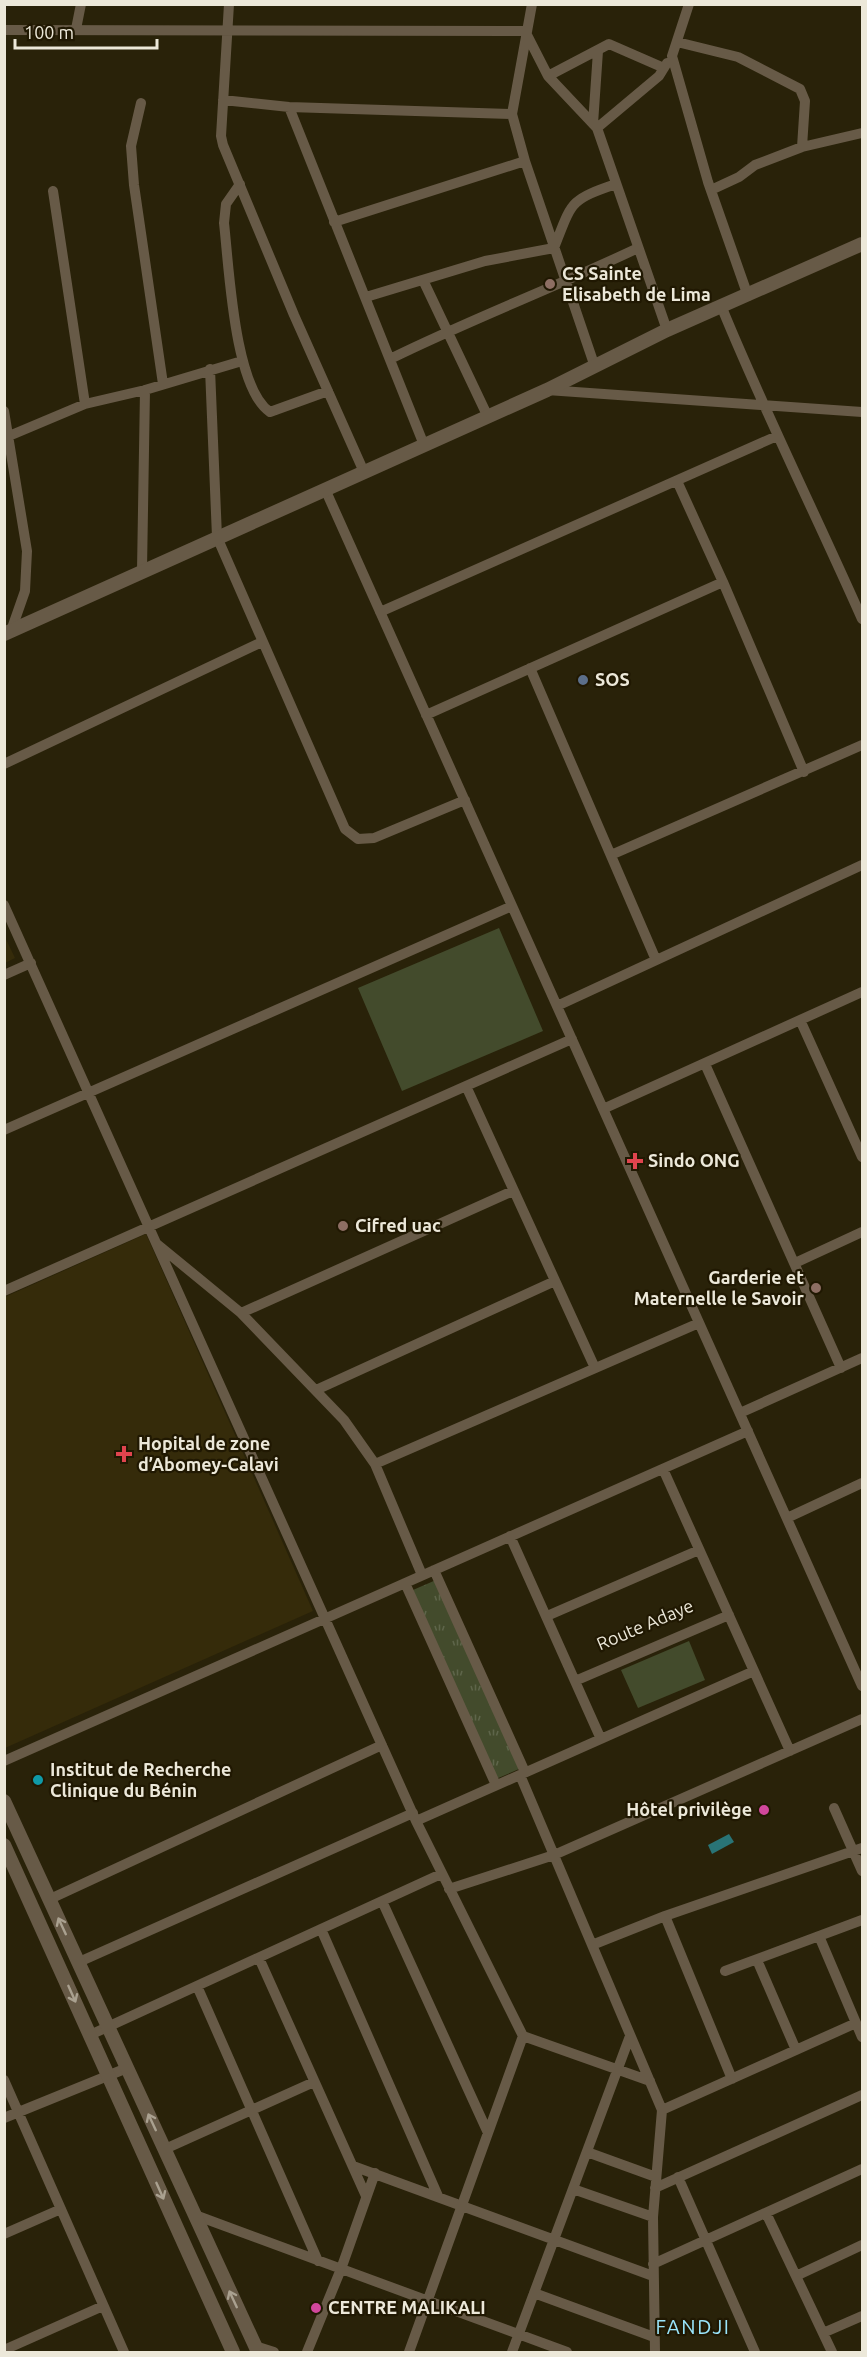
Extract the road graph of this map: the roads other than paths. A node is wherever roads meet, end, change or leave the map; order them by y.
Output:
1 (81, 4) edge
2 (229, 4) edge
3 (532, 4) edge
4 (689, 4) edge
5 (76, 29) junction
6 (4, 30) edge
7 (525, 30) junction
8 (227, 31) junction
9 (677, 42) junction
10 (598, 51) junction
11 (672, 56) junction
12 (664, 68) junction
13 (548, 76) junction
14 (223, 100) junction
15 (141, 103) dead end
16 (289, 106) junction
17 (512, 114) junction
18 (595, 126) junction
19 (862, 133) edge
20 (802, 147) junction
21 (525, 160) junction
22 (240, 184) junction
23 (616, 184) junction
24 (711, 190) junction
25 (52, 191) dead end
26 (334, 222) junction
27 (862, 244) edge
28 (554, 248) junction
29 (638, 248) junction
30 (423, 280) junction
31 (566, 282) junction
32 (748, 296) junction
33 (366, 297) junction
34 (722, 308) junction
35 (448, 330) junction
36 (667, 330) junction
37 (390, 359) junction
38 (242, 361) junction
39 (595, 367) junction
40 (210, 369) junction
41 (163, 384) junction
42 (145, 390) junction
43 (547, 390) junction
44 (328, 391) junction
45 (85, 404) junction
46 (762, 406) junction
47 (4, 411) edge
48 (862, 412) edge
49 (488, 417) junction
50 (9, 436) junction
51 (777, 436) junction
52 (424, 445) junction
53 (8, 454) edge
54 (364, 472) junction
55 (677, 481) junction
56 (325, 489) junction
57 (217, 537) junction
58 (142, 570) junction
59 (723, 582) junction
60 (380, 612) junction
61 (862, 619) edge
62 (8, 632) edge
63 (262, 642) junction
64 (530, 668) junction
65 (426, 715) junction
66 (862, 745) edge
67 (4, 764) edge
68 (804, 772) junction
69 (465, 800) junction
70 (611, 855) junction
71 (862, 865) edge
72 (4, 904) edge
73 (512, 906) junction
74 (656, 960) junction
75 (31, 963) junction
76 (4, 975) edge
77 (862, 992) edge
78 (557, 1006) junction
79 (801, 1022) junction
80 (572, 1039) junction
81 (705, 1064) junction
82 (466, 1086) junction
83 (88, 1094) junction
84 (603, 1109) junction
85 (4, 1130) edge
86 (862, 1157) edge
87 (513, 1191) junction
88 (148, 1227) junction
89 (862, 1232) edge
90 (154, 1242) junction
91 (795, 1263) junction
92 (555, 1281) junction
93 (4, 1291) edge
94 (241, 1312) junction
95 (699, 1323) junction
96 (862, 1358) edge
97 (595, 1368) junction
98 (841, 1368) junction
99 (316, 1390) junction
100 (740, 1413) junction
101 (748, 1431) junction
102 (375, 1464) junction
103 (663, 1469) junction
104 (862, 1483) edge
105 (787, 1518) junction
106 (510, 1536) junction
107 (699, 1550) junction
108 (434, 1570) junction
109 (422, 1575) junction
110 (405, 1583) junction
111 (727, 1612) junction
112 (547, 1616) junction
113 (324, 1619) junction
114 (754, 1671) junction
115 (576, 1676) junction
116 (862, 1686) edge
117 (862, 1719) edge
118 (600, 1737) junction
119 (382, 1746) junction
120 (790, 1751) junction
121 (4, 1761) edge
122 (522, 1774) junction
123 (496, 1785) junction
124 (4, 1801) edge
125 (834, 1808) dead end
126 (415, 1817) junction
127 (4, 1845) edge
128 (858, 1850) edge
129 (554, 1855) junction
130 (862, 1871) edge
131 (441, 1874) junction
132 (449, 1889) junction
133 (50, 1899) junction
134 (382, 1901) junction
135 (664, 1916) junction
136 (862, 1920) edge
137 (321, 1929) junction
138 (819, 1936) junction
139 (592, 1945) junction
140 (259, 1958) junction
141 (757, 1960) junction
142 (79, 1962) junction
143 (725, 1971) dead end
144 (197, 1986) junction
145 (856, 2023) junction
146 (108, 2027) junction
147 (90, 2035) junction
148 (523, 2036) junction
149 (630, 2036) junction
150 (862, 2037) edge
151 (796, 2050) junction
152 (127, 2068) junction
153 (617, 2070) junction
154 (109, 2076) junction
155 (732, 2079) junction
156 (4, 2080) edge
157 (650, 2081) junction
158 (314, 2082) junction
159 (862, 2095) edge
160 (252, 2110) junction
161 (662, 2110) junction
162 (18, 2112) junction
163 (4, 2118) edge
164 (488, 2133) junction
165 (165, 2149) junction
166 (587, 2152) junction
167 (352, 2166) junction
168 (862, 2169) edge
169 (375, 2173) junction
170 (678, 2177) junction
171 (656, 2182) junction
172 (573, 2189) junction
173 (366, 2196) junction
174 (438, 2196) junction
175 (462, 2205) junction
176 (61, 2209) junction
177 (766, 2213) junction
178 (195, 2215) junction
179 (653, 2217) junction
180 (4, 2234) edge
181 (554, 2239) junction
182 (706, 2240) junction
183 (862, 2245) edge
184 (318, 2261) junction
185 (653, 2264) junction
186 (341, 2269) junction
187 (653, 2276) junction
188 (796, 2276) junction
189 (534, 2293) junction
190 (429, 2302) junction
191 (103, 2306) junction
192 (862, 2316) edge
193 (823, 2334) junction
194 (518, 2335) junction
195 (654, 2337) junction
196 (256, 2349) edge
197 (4, 2350) edge
198 (751, 2351) edge
199 (124, 2352) edge
200 (233, 2352) edge
201 (274, 2352) edge
202 (307, 2352) edge
203 (409, 2352) edge
204 (512, 2352) edge
205 (567, 2352) edge
206 (655, 2352) edge
207 (832, 2352) edge

1 - 5 street
2 - 8 street
3 - 7 street
4 - 9 street
5 - 6 street
5 - 8 street
7 - 8 street
7 - 13 street
7 - 17 street
8 - 14 street
9 - 11 street
9 - 20 street
10 - 12 street
10 - 13 street
10 - 18 street
11 - 12 street
11 - 24 street
12 - 18 street
13 - 18 street
14 - 16 street
14 - 22 street
15 - 41 street
16 - 17 street
16 - 26 street
17 - 21 street
18 - 23 street
19 - 20 street
20 - 24 street
21 - 26 street
21 - 28 street
22 - 38 street
22 - 44 street
23 - 28 street
23 - 29 street
24 - 32 street
25 - 45 street
26 - 33 street
27 - 32 street
28 - 30 street
28 - 31 street
29 - 31 street
29 - 36 street
30 - 33 street
30 - 35 street
31 - 35 street
31 - 39 street
32 - 34 street
33 - 37 street
34 - 36 street
34 - 46 street
35 - 37 street
35 - 49 street
36 - 39 street
37 - 52 street
38 - 40 street
38 - 44 street
39 - 43 street
40 - 41 street
40 - 57 street
41 - 42 street
42 - 45 street
42 - 58 street
43 - 46 street
43 - 49 street
44 - 54 street
45 - 50 street
46 - 48 street
46 - 51 street
47 - 50 street
49 - 52 street
50 - 53 street
51 - 55 street
51 - 61 street
52 - 54 street
53 - 62 street
54 - 56 street
55 - 59 street
55 - 60 street
56 - 57 street
56 - 60 street
57 - 58 street
57 - 63 street
58 - 62 street
59 - 64 street
59 - 68 street
60 - 65 street
63 - 67 street
63 - 69 street
64 - 65 street
64 - 70 street
65 - 69 street
66 - 68 street
68 - 70 street
69 - 73 street
70 - 74 street
71 - 74 street
72 - 75 street
73 - 78 street
73 - 83 street
74 - 78 street
75 - 76 street
75 - 83 street
77 - 79 street
78 - 80 street
79 - 81 street
79 - 86 street
80 - 82 street
80 - 84 street
81 - 84 street
81 - 91 street
82 - 87 street
82 - 88 street
83 - 85 street
83 - 88 street
84 - 95 street
87 - 92 street
87 - 94 street
88 - 90 street
88 - 93 street
89 - 91 street
90 - 94 street
90 - 113 street
91 - 98 street
92 - 97 street
92 - 99 street
94 - 99 street
95 - 97 street
95 - 100 street
96 - 98 street
97 - 102 street
98 - 100 street
99 - 102 street
100 - 101 street
101 - 103 street
101 - 105 street
102 - 109 street
103 - 106 street
103 - 107 street
104 - 105 street
105 - 116 street
106 - 108 street
106 - 112 street
107 - 111 street
107 - 112 street
108 - 109 street
108 - 122 street
109 - 110 street
110 - 113 street
110 - 123 street
111 - 114 street
111 - 115 street
112 - 115 street
113 - 119 street
113 - 121 street
114 - 118 street
114 - 120 street
115 - 118 street
117 - 120 street
118 - 122 street
119 - 126 street
119 - 133 street
120 - 129 street
122 - 123 street
122 - 129 street
123 - 126 street
124 - 133 street
125 - 128 street
126 - 131 street
126 - 142 street
127 -> 147 street
128 - 130 street
128 - 135 street
129 - 132 street
129 - 139 street
131 - 132 street
131 - 134 street
132 - 148 street
142 -> 133 street
134 - 137 street
134 - 164 street
135 - 139 street
135 - 155 street
136 - 138 street
137 - 140 street
137 - 174 street
138 - 141 street
138 - 145 street
139 - 149 street
140 - 144 street
140 - 158 street
141 - 143 street
141 - 151 street
142 - 146 street
144 - 146 street
144 - 160 street
145 - 150 street
145 - 151 street
146 - 147 street
146 - 152 street
147 - 154 street
148 - 153 street
148 - 164 street
149 - 153 street
149 - 157 street
151 - 155 street
152 - 154 street
165 -> 152 street
153 - 157 street
153 - 166 street
154 - 162 street
154 -> 200 street
155 - 161 street
156 - 162 street
157 - 161 street
158 - 160 street
158 - 167 street
159 - 170 street
160 - 165 street
160 - 184 street
161 - 171 street
162 - 163 street
162 - 176 street
164 - 175 street
165 - 178 street
166 - 171 street
166 - 172 street
167 - 169 street
167 - 173 street
168 - 177 street
169 - 173 street
169 - 174 street
170 - 171 street
170 - 182 street
171 - 179 street
172 - 179 street
172 - 181 street
173 - 186 street
174 - 175 street
175 - 181 street
175 - 190 street
176 - 180 street
176 - 191 street
177 - 182 street
177 - 188 street
178 - 184 street
196 -> 178 street
179 - 185 street
181 - 187 street
181 - 189 street
182 - 185 street
182 - 198 street
183 - 188 street
184 - 186 street
185 - 187 street
186 - 190 street
186 - 202 street
187 - 195 street
188 - 193 street
189 - 194 street
189 - 195 street
190 - 194 street
190 - 203 street
191 - 197 street
191 - 199 street
192 - 193 street
193 - 207 street
194 - 204 street
194 - 205 street
195 - 206 street
196 - 201 street

